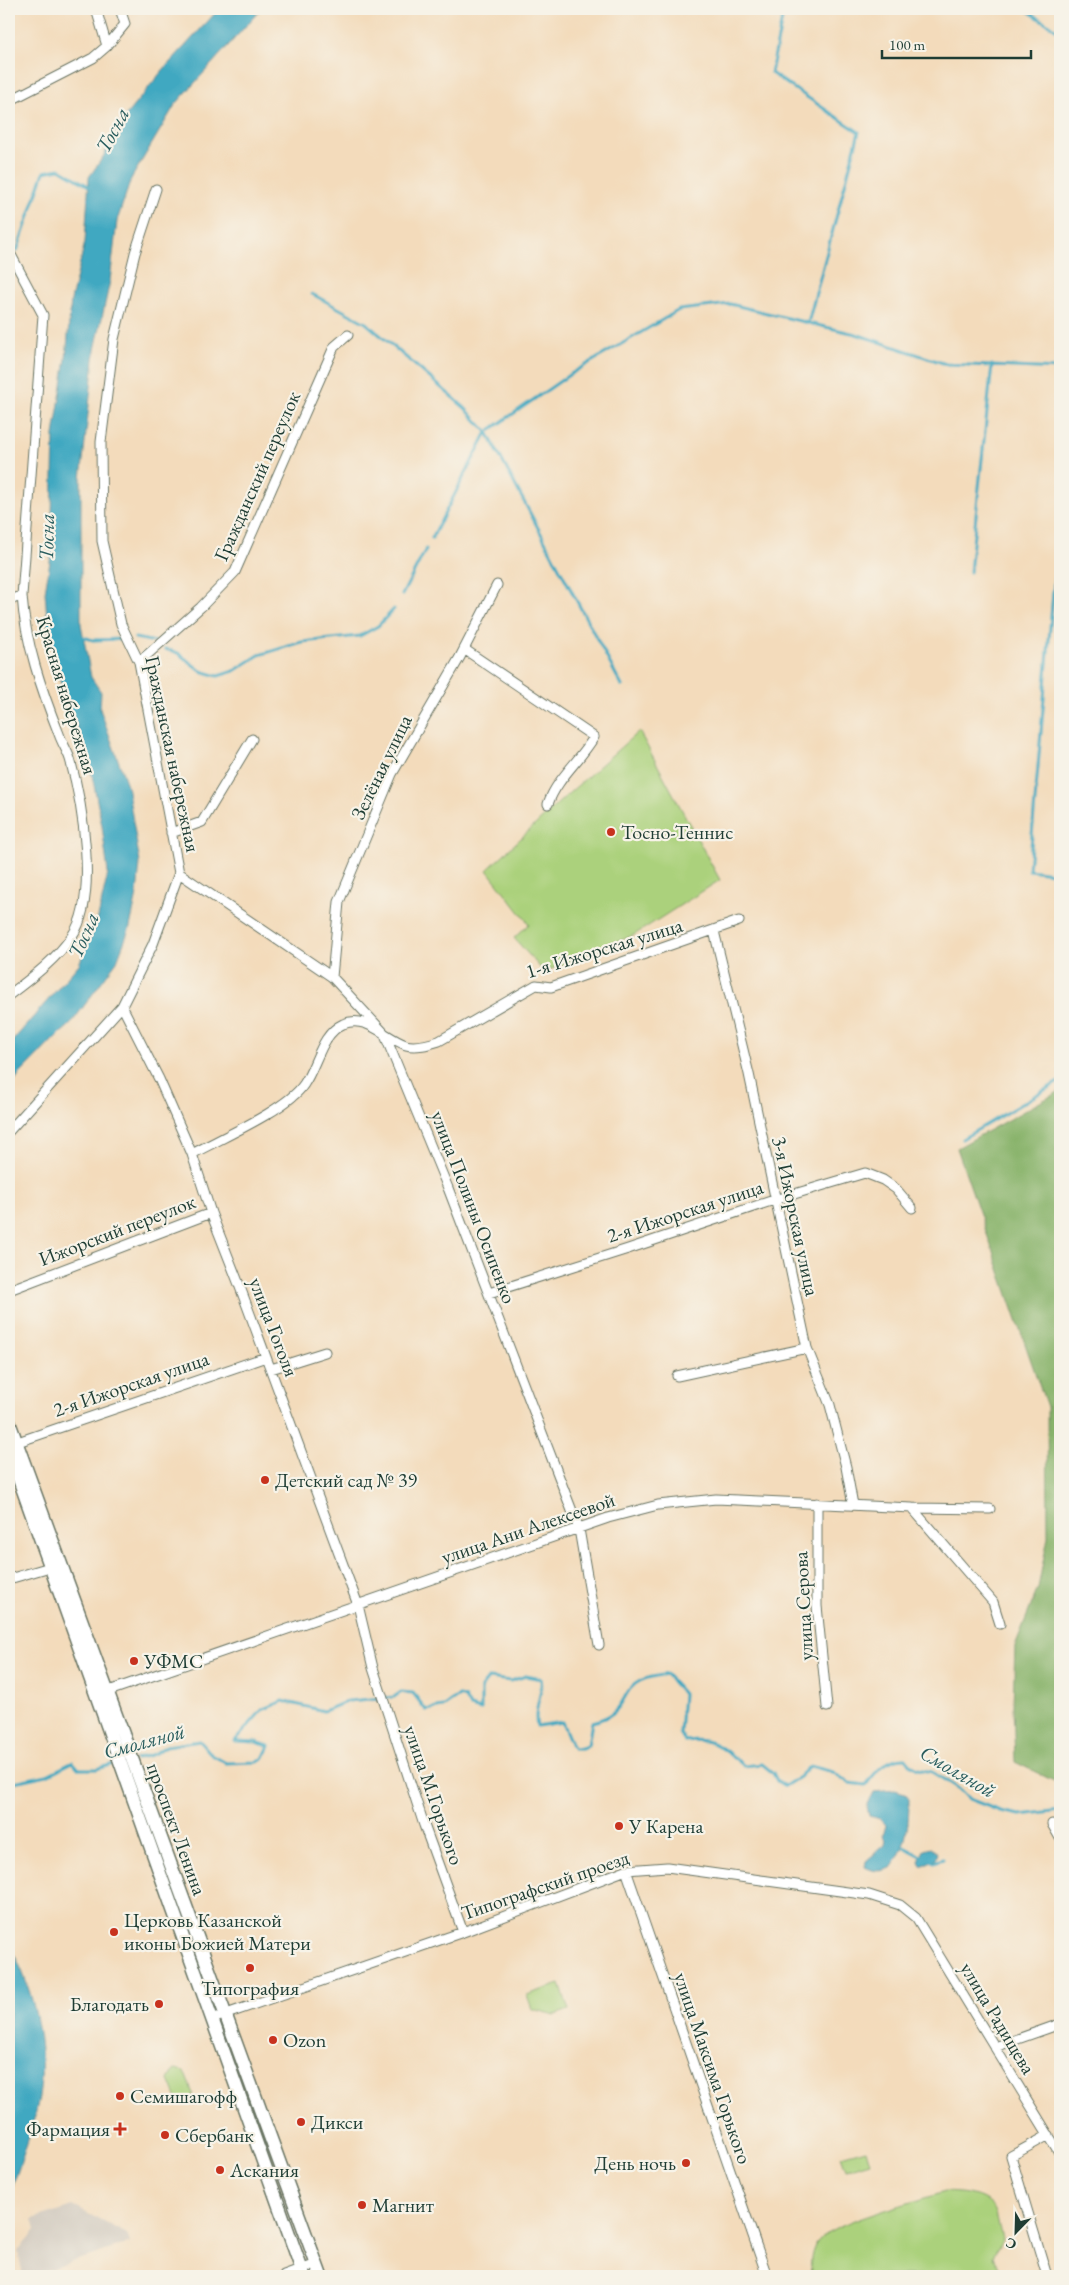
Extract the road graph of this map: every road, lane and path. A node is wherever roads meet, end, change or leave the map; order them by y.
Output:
1 (96, 9) edge
2 (120, 9) edge
3 (107, 46) junction
4 (9, 101) edge
5 (156, 189) dead end
6 (9, 251) edge
7 (348, 335) dead end
8 (497, 585) dead end
9 (22, 596) junction
10 (9, 600) edge
11 (464, 650) junction
12 (139, 662) junction
13 (252, 739) dead end
14 (548, 804) dead end
15 (171, 833) junction
16 (180, 873) junction
17 (739, 921) dead end
18 (714, 931) junction
19 (332, 977) junction
20 (9, 995) edge
21 (122, 1006) junction
22 (384, 1033) junction
23 (9, 1131) edge
24 (192, 1154) junction
25 (774, 1200) junction
26 (912, 1208) dead end
27 (211, 1213) junction
28 (9, 1290) edge
29 (489, 1293) junction
30 (807, 1348) junction
31 (325, 1352) dead end
32 (266, 1357) junction
33 (271, 1369) junction
34 (677, 1376) dead end
35 (9, 1422) edge
36 (11, 1446) edge
37 (817, 1503) junction
38 (853, 1505) junction
39 (912, 1508) junction
40 (990, 1509) dead end
41 (579, 1529) junction
42 (50, 1567) junction
43 (9, 1580) edge
44 (358, 1605) junction
45 (1000, 1624) dead end
46 (599, 1645) dead end
47 (373, 1668) joint
48 (102, 1693) junction
49 (827, 1707) dead end
50 (137, 1796) junction
51 (1052, 1824) dead end
52 (1060, 1838) edge
53 (626, 1870) junction
54 (900, 1905) joint
55 (463, 1932) junction
56 (225, 2014) junction
57 (212, 2019) junction
58 (1060, 2024) edge
59 (995, 2047) junction
60 (1049, 2135) junction
61 (1060, 2154) edge
62 (319, 2270) edge
63 (303, 2273) edge
64 (284, 2276) edge
65 (767, 2276) edge
66 (1047, 2276) edge

1 - 3 street
2 - 3 street
3 - 4 street
5 - 12 street, Гражданская набережная
6 - 9 street, Красная набережная
7 - 12 street, Гражданский переулок
8 - 11 street, Зелёная улица
9 - 10 street
9 - 20 street, Красная набережная
11 - 14 street
11 - 19 street, Зелёная улица
12 - 15 street, Гражданская набережная
13 - 15 street
15 - 16 street, Гражданская набережная
16 - 19 street, улица Полины Осипенко
16 - 21 street, Гражданская набережная
17 - 18 street, 1-я Ижорская улица
18 - 22 street, 1-я Ижорская улица
18 - 25 street, 3-я Ижорская улица
19 - 22 street, улица Полины Осипенко
21 - 23 street, Гражданская набережная
21 - 24 street, улица Гоголя
22 - 24 street, 1-я Ижорская улица
22 - 29 street, улица Полины Осипенко
24 - 27 street, улица Гоголя
25 - 26 street, 2-я Ижорская улица
25 - 29 street, 2-я Ижорская улица
25 - 30 street, 3-я Ижорская улица
27 - 28 street, Ижорский переулок
27 - 32 street, улица Гоголя
29 - 41 street, улица Полины Осипенко
30 - 34 street
30 - 38 street, 3-я Ижорская улица
31 - 33 street
32 - 33 street, улица Гоголя
32 - 36 street, 2-я Ижорская улица
33 - 44 street, улица Гоголя
35 - 36 main road, проспект Ленина
36 - 42 main road, проспект Ленина
36 - 48 main road, проспект Ленина
37 - 38 street, улица Ани Алексеевой
37 - 41 street, улица Ани Алексеевой
37 - 49 street, улица Серова
38 - 39 street, улица Ани Алексеевой
39 - 40 street, улица Ани Алексеевой
39 - 45 street
41 - 44 street, улица Ани Алексеевой
41 - 46 street, улица Полины Осипенко
42 - 43 street
42 - 48 main road, проспект Ленина
44 - 47 street, улица Гоголя
44 - 48 street, улица Ани Алексеевой
47 - 55 street, улица М.Горького
48 - 50 main road, проспект Ленина
50 - 56 main road, проспект Ленина
50 - 57 main road, проспект Ленина
51 - 52 street
53 - 54 street, Типографский проезд
53 - 55 street, Типографский проезд
53 - 65 street, улица Максима Горького
54 - 59 street, улица Радищева
55 - 56 street, Типографский проезд
56 - 57 street, Типографский проезд
56 - 62 main road, проспект Ленина
57 - 63 main road, проспект Ленина
58 - 59 street
59 - 60 street, улица Радищева
60 - 61 street, улица Радищева
60 - 66 street
62 - 63 street
63 - 64 street

